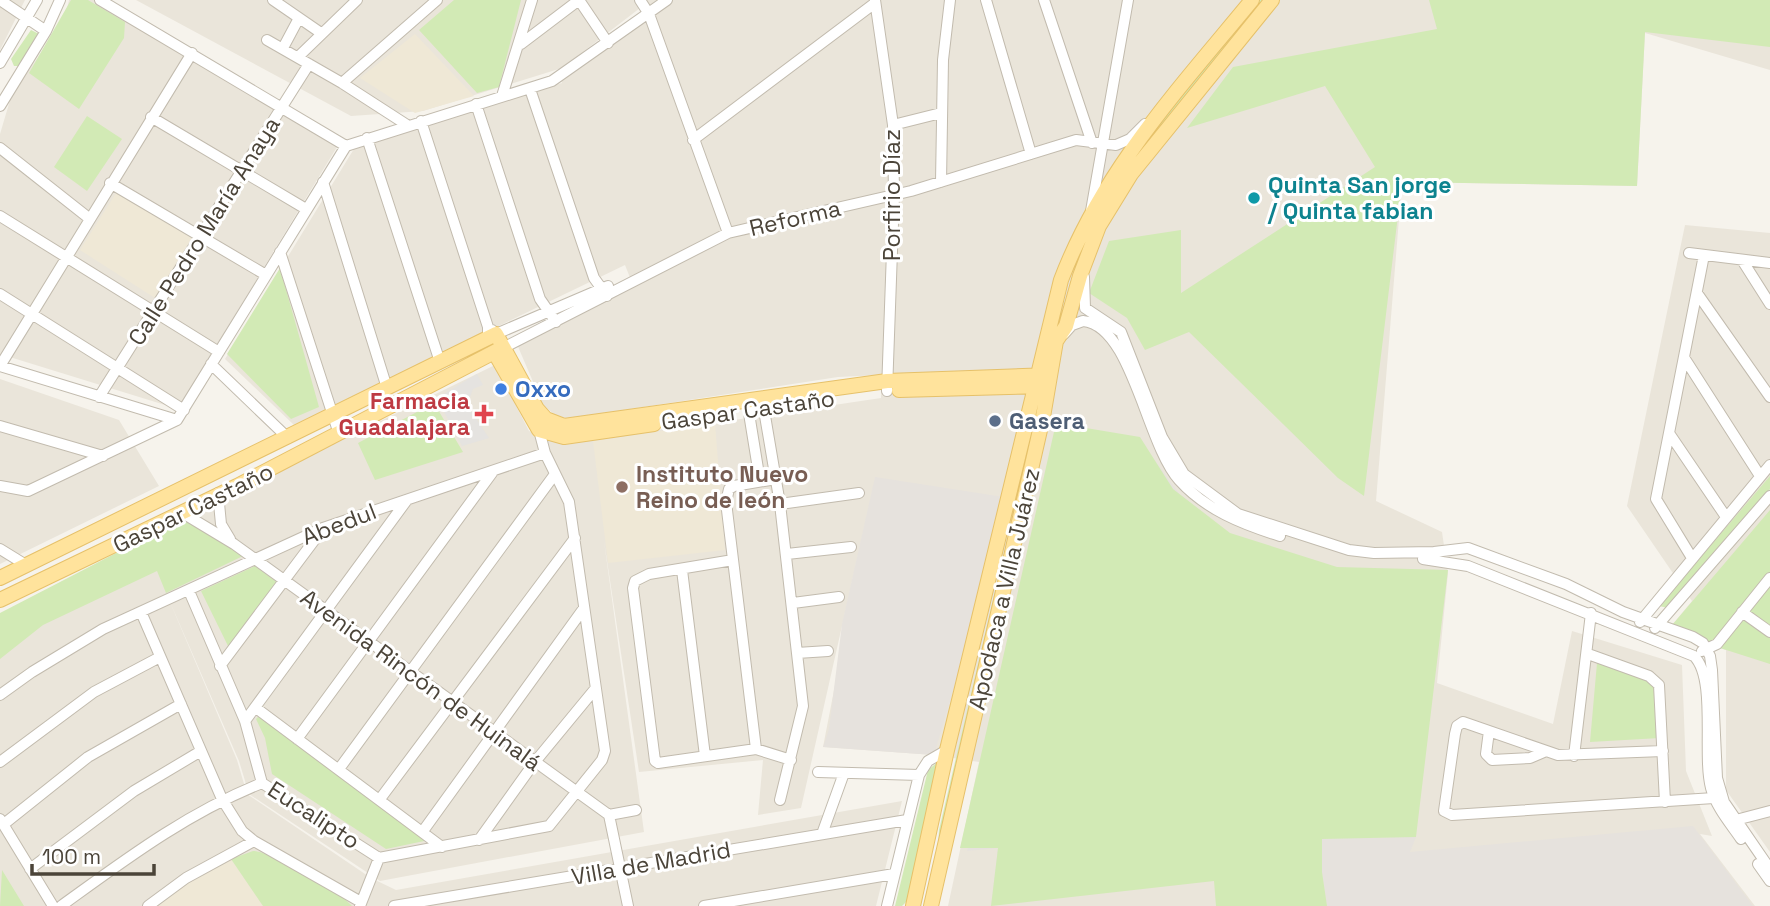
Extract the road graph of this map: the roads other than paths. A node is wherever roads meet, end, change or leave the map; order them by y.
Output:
1 (0, 0) edge
2 (37, 0) edge
3 (60, 0) edge
4 (100, 0) edge
5 (357, 0) edge
6 (438, 0) edge
7 (532, 0) edge
8 (579, 0) edge
9 (640, 0) edge
10 (667, 0) edge
11 (950, 0) edge
12 (986, 0) edge
13 (1044, 0) edge
14 (1128, 0) edge
15 (1252, 0) edge
16 (1272, 0) edge
17 (278, 1) edge
18 (875, 1) edge
19 (649, 14) junction
20 (299, 18) junction
21 (26, 19) junction
22 (46, 31) junction
23 (320, 33) junction
24 (267, 40) dead end
25 (521, 44) junction
26 (608, 44) junction
27 (284, 48) junction
28 (192, 53) junction
29 (298, 57) junction
30 (0, 63) edge
31 (309, 64) junction
32 (17, 75) junction
33 (342, 83) junction
34 (530, 89) junction
35 (502, 96) junction
36 (476, 104) junction
37 (0, 106) edge
38 (281, 108) junction
39 (941, 113) junction
40 (151, 117) junction
41 (1157, 117) junction
42 (421, 121) junction
43 (407, 125) junction
44 (893, 125) junction
45 (367, 138) junction
46 (693, 140) junction
47 (1095, 141) junction
48 (346, 146) junction
49 (0, 148) edge
50 (1031, 154) junction
51 (240, 171) junction
52 (323, 182) junction
53 (942, 182) junction
54 (110, 183) junction
55 (894, 195) junction
56 (306, 209) junction
57 (1091, 211) junction
58 (0, 216) edge
59 (90, 219) junction
60 (728, 233) junction
61 (1079, 233) junction
62 (200, 235) junction
63 (280, 252) junction
64 (1689, 253) dead end
65 (1704, 255) junction
66 (66, 257) junction
67 (1742, 260) junction
68 (1084, 263) junction
69 (1770, 263) edge
70 (266, 275) junction
71 (604, 292) junction
72 (1698, 293) junction
73 (0, 294) edge
74 (1073, 300) junction
75 (1770, 303) edge
76 (153, 310) junction
77 (548, 310) junction
78 (33, 313) junction
79 (1089, 321) junction
80 (556, 322) junction
81 (491, 333) junction
82 (1056, 344) junction
83 (504, 347) junction
84 (219, 352) junction
85 (1685, 359) junction
86 (440, 362) junction
87 (211, 365) junction
88 (0, 366) edge
89 (118, 369) junction
90 (1043, 381) junction
91 (887, 386) junction
92 (387, 388) junction
93 (99, 397) junction
94 (1770, 397) edge
95 (756, 404) junction
96 (184, 410) junction
97 (332, 415) junction
98 (177, 420) junction
99 (0, 426) edge
100 (539, 430) junction
101 (1669, 433) junction
102 (339, 434) junction
103 (288, 438) junction
104 (545, 453) junction
105 (103, 456) junction
106 (1770, 465) edge
107 (492, 473) junction
108 (555, 474) junction
109 (1760, 476) junction
110 (776, 479) junction
111 (760, 481) junction
112 (0, 486) edge
113 (218, 493) junction
114 (859, 494) dead end
115 (1770, 496) edge
116 (408, 500) junction
117 (158, 502) junction
118 (780, 504) junction
119 (175, 514) junction
120 (1726, 517) junction
121 (323, 528) junction
122 (575, 538) junction
123 (234, 544) junction
124 (851, 547) dead end
125 (0, 549) edge
126 (787, 554) junction
127 (1692, 558) junction
128 (255, 559) junction
129 (733, 560) junction
130 (26, 565) junction
131 (682, 570) junction
132 (0, 578) edge
133 (1770, 578) edge
134 (284, 581) junction
135 (189, 590) junction
136 (839, 597) dead end
137 (0, 600) edge
138 (793, 603) junction
139 (583, 608) junction
140 (327, 611) junction
141 (141, 612) junction
142 (1742, 612) junction
143 (1591, 613) junction
144 (1643, 619) junction
145 (1658, 625) junction
146 (1634, 630) junction
147 (1770, 632) edge
148 (1649, 636) junction
149 (370, 641) junction
150 (1707, 649) junction
151 (828, 651) dead end
152 (797, 653) junction
153 (1588, 654) junction
154 (1693, 656) junction
155 (160, 657) junction
156 (971, 657) junction
157 (987, 660) junction
158 (220, 666) junction
159 (410, 671) junction
160 (595, 689) junction
161 (0, 695) edge
162 (181, 704) junction
163 (453, 704) junction
164 (256, 708) junction
165 (245, 721) junction
166 (1489, 731) junction
167 (493, 733) junction
168 (297, 739) junction
169 (756, 749) junction
170 (947, 750) junction
171 (201, 751) junction
172 (1663, 751) junction
173 (1544, 752) junction
174 (705, 756) junction
175 (1574, 756) junction
176 (790, 760) junction
177 (0, 762) edge
178 (534, 763) junction
179 (340, 769) junction
180 (818, 772) dead end
181 (844, 773) junction
182 (919, 775) junction
183 (262, 783) junction
184 (575, 792) junction
185 (1714, 798) junction
186 (222, 799) junction
187 (380, 799) junction
188 (780, 800) dead end
189 (1665, 802) junction
190 (636, 810) dead end
191 (1770, 811) edge
192 (608, 815) junction
193 (907, 820) junction
194 (1733, 820) junction
195 (2, 821) edge
196 (423, 831) junction
197 (822, 834) junction
198 (479, 840) junction
199 (254, 841) junction
200 (442, 847) junction
201 (379, 858) junction
202 (30, 869) junction
203 (622, 869) junction
204 (1770, 869) edge
205 (894, 874) junction
206 (1770, 881) edge
207 (361, 904) edge
208 (53, 906) edge
209 (61, 906) edge
210 (148, 906) edge
211 (394, 906) edge
212 (628, 906) edge
213 (704, 906) edge
214 (887, 906) edge
215 (913, 906) edge
216 (931, 906) edge

1 - 21 street
2 - 21 street
3 - 22 street
4 - 28 street
5 - 23 street
6 - 33 street
7 - 25 street
8 - 25 street
8 - 26 street
9 - 19 street
10 - 19 street
11 - 39 street
12 - 50 street
13 - 47 street
14 - 47 street
15 - 41 main road, Apodaca a Villa Juárez
16 - 68 main road, Apodaca a Villa Juárez
17 - 20 street
18 - 44 street, Porfirio Díaz
18 - 46 street
19 - 26 street
19 - 46 street
20 - 23 street
20 - 27 street
21 - 22 street
21 - 30 street
22 - 32 street
23 - 29 street
24 - 27 street
25 - 35 street
26 - 34 street
27 - 29 street
28 - 38 street
28 - 40 street
29 - 31 street
30 - 32 street
31 - 33 street
31 - 38 street, Calle Pedro María Anaya
32 - 37 street
33 - 43 street
34 - 35 street
34 - 71 street
35 - 36 street
36 - 42 street
36 - 77 street
38 - 48 street
38 - 51 street, Calle Pedro María Anaya
39 - 44 street
39 - 53 street
40 - 51 street
40 - 54 street
41 - 47 street, Reforma
41 - 57 main road, Apodaca a Villa Juárez
42 - 43 street
42 - 81 street
43 - 45 street
44 - 55 street, Porfirio Díaz
45 - 48 street
45 - 86 street
46 - 60 street
47 - 50 street, Reforma
47 - 57 street
48 - 52 street
49 - 59 street
50 - 53 street, Reforma
51 - 56 street
51 - 62 street, Calle Pedro María Anaya
52 - 56 street
52 - 92 street
53 - 55 street, Reforma
54 - 59 street
54 - 62 street
55 - 60 street, Reforma
55 - 91 street, Porfirio Díaz
56 - 63 street
57 - 61 main road, Apodaca a Villa Juárez
58 - 66 street
59 - 66 street
60 - 71 street, Reforma
61 - 74 street
61 - 90 main road, Apodaca a Villa Juárez
62 - 70 street
62 - 76 street, Calle Pedro María Anaya
63 - 70 street
63 - 97 street
64 - 65 street
65 - 67 street
65 - 72 street
66 - 76 street
66 - 78 street
67 - 69 street
67 - 75 street
68 - 74 main road, Apodaca a Villa Juárez
68 - 144 street
70 - 84 street
71 - 77 street
71 - 80 street
72 - 85 street
72 - 94 street
73 - 78 street
74 - 79 street
74 - 82 main road, Apodaca a Villa Juárez
76 - 84 street
76 - 89 street, Calle Pedro María Anaya
77 - 80 street
77 - 81 street
78 - 88 street
78 - 89 street
79 - 82 street
79 - 143 street
80 - 83 street
81 - 83 main road, Gaspar Castaño
81 - 86 main road, Gaspar Castaño
82 - 90 main road, Apodaca a Villa Juárez
83 - 95 main road, Gaspar Castaño
83 - 100 main road, Gaspar Castaño
83 - 102 main road, Gaspar Castaño
84 - 87 street
85 - 101 street
85 - 109 street
86 - 92 main road, Gaspar Castaño
87 - 96 street
87 - 103 street
88 - 93 street
89 - 93 street, Calle Pedro María Anaya
89 - 96 street
90 - 91 main road, Gaspar Castaño
90 - 156 main road, Apodaca a Villa Juárez
90 - 157 main road, Apodaca a Villa Juárez
91 - 95 main road, Gaspar Castaño
92 - 97 main road, Gaspar Castaño
93 - 98 street
95 - 100 main road, Gaspar Castaño
95 - 110 street
95 - 111 street
96 - 98 street
97 - 102 street
97 - 103 main road, Gaspar Castaño
98 - 105 street
99 - 105 street
100 - 104 street, Eucalipto
101 - 120 street
101 - 127 street
102 - 113 main road, Gaspar Castaño
103 - 117 main road, Gaspar Castaño
104 - 107 street, Abedul
104 - 108 street, Eucalipto
105 - 112 street
106 - 109 street
107 - 116 street, Abedul
107 - 149 street
108 - 122 street, Eucalipto
108 - 159 street
109 - 120 street
110 - 111 street
110 - 118 street
111 - 129 street
113 - 119 main road, Gaspar Castaño
113 - 123 street
114 - 118 street
115 - 145 street
116 - 121 street, Abedul
116 - 140 street
117 - 119 main road
117 - 130 main road, Gaspar Castaño
118 - 126 street
119 - 123 street, Avenida Rincón de Huinalá
119 - 137 main road, Gaspar Castaño
120 - 127 street
121 - 128 street, Abedul
121 - 134 street
122 - 139 street, Eucalipto
122 - 163 street
123 - 128 street, Avenida Rincón de Huinalá
124 - 126 street
125 - 130 street
126 - 138 street
127 - 144 street
128 - 134 street, Avenida Rincón de Huinalá
128 - 135 street, Abedul
129 - 131 street
129 - 169 street
130 - 132 main road, Gaspar Castaño
131 - 174 street
131 - 174 street
133 - 142 street
134 - 140 street, Avenida Rincón de Huinalá
134 - 158 street
135 - 141 street, Abedul
135 - 158 street, Eucalipto
136 - 138 street
138 - 152 street
139 - 160 street, Eucalipto
139 - 167 street
140 - 149 street, Avenida Rincón de Huinalá
140 - 164 street
141 - 155 street
141 - 161 street, Abedul
142 - 147 street
142 - 150 street
143 - 146 street
143 - 153 street
144 - 145 street
144 - 146 street
145 - 148 street
145 - 150 street
146 - 148 street
148 - 154 street
149 - 159 street, Avenida Rincón de Huinalá
149 - 168 street
150 - 154 street
150 - 194 street
151 - 152 street
152 - 176 street
153 - 172 street
153 - 175 street
154 - 185 street
155 - 162 street
155 - 177 street
156 - 157 main road
156 - 170 main road, Apodaca a Villa Juárez
157 - 216 main road, Apodaca a Villa Juárez
158 - 165 street, Eucalipto
159 - 163 street, Avenida Rincón de Huinalá
159 - 179 street
160 - 178 street
160 - 184 street, Eucalipto
162 - 171 street
162 - 195 street
163 - 167 street, Avenida Rincón de Huinalá
163 - 187 street
164 - 165 street
164 - 168 street
165 - 183 street, Eucalipto
166 - 173 street
166 - 173 street
166 - 189 street
167 - 178 street, Avenida Rincón de Huinalá
167 - 196 street
168 - 179 street
169 - 174 street
169 - 176 street
170 - 182 street
170 - 215 main road, Apodaca a Villa Juárez
171 - 186 street
171 - 202 street
172 - 175 street
172 - 189 street
173 - 175 street
176 - 188 street
178 - 184 street, Avenida Rincón de Huinalá
178 - 198 street
179 - 187 street
180 - 181 street
181 - 182 street
181 - 197 street
182 - 193 street
183 - 186 street
183 - 201 street, Eucalipto
184 - 192 street, Avenida Rincón de Huinalá
184 - 198 street, Eucalipto
185 - 189 street
185 - 194 street
186 - 199 street
186 - 209 street
187 - 196 street
190 - 192 street
191 - 194 street
192 - 203 street
193 - 197 street, Villa de Madrid
193 - 205 street
194 - 204 street
194 - 206 street
195 - 202 street
196 - 200 street
197 - 203 street, Villa de Madrid
198 - 200 street, Eucalipto
199 - 207 street
199 - 210 street
200 - 201 street, Eucalipto
201 - 207 street
202 - 208 street
203 - 211 street, Villa de Madrid
203 - 212 street
205 - 213 street
205 - 214 street

